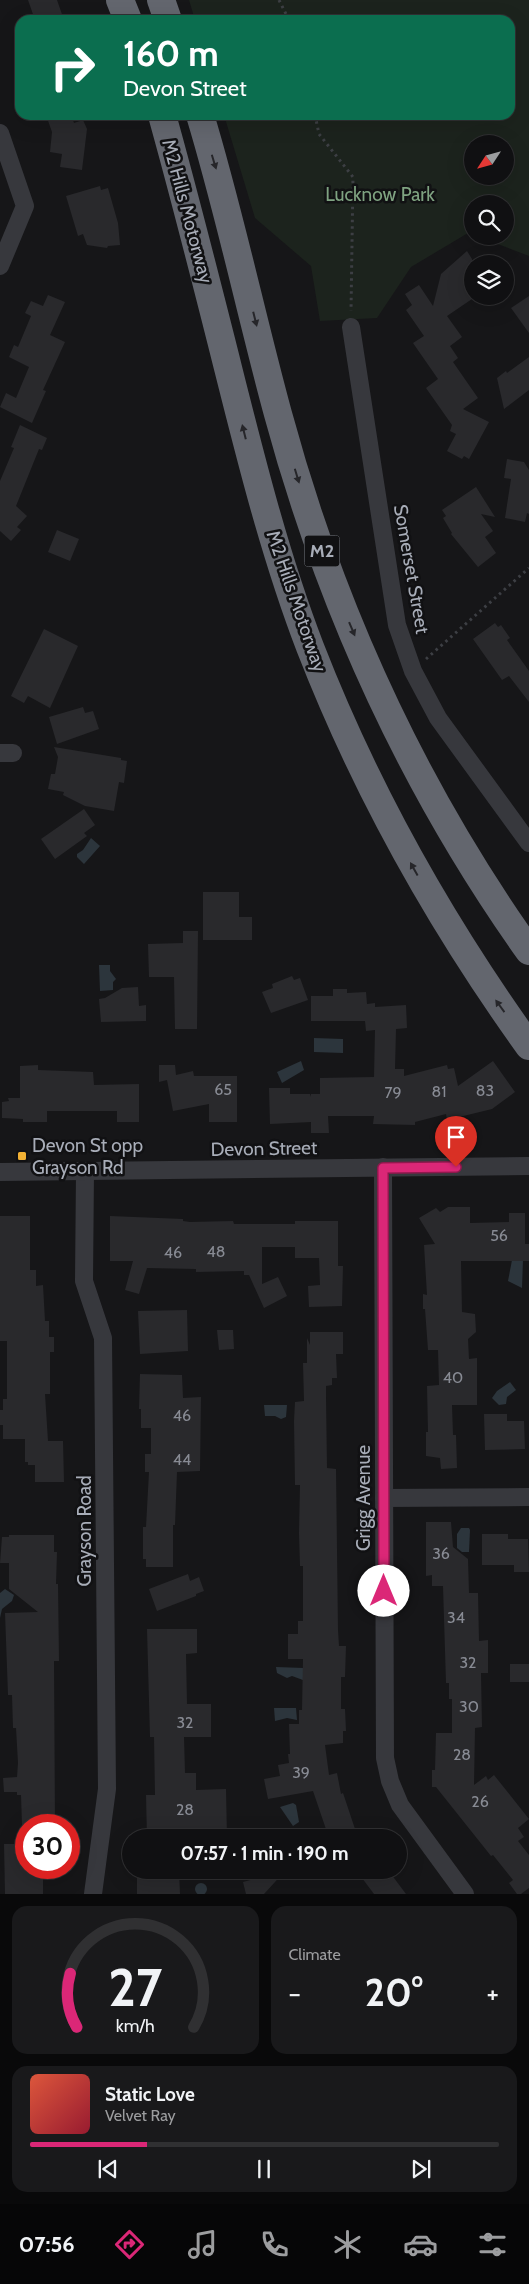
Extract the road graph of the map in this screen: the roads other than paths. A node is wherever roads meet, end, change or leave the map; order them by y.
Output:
1 (120, 0) edge
2 (161, 0) edge
3 (126, 15) edge
4 (166, 15) edge
5 (163, 120) edge
6 (201, 120) edge
7 (0, 134) edge
8 (0, 266) edge
9 (351, 327) road end
10 (529, 843) edge
11 (529, 951) edge
12 (529, 1046) edge
13 (529, 1166) edge
14 (383, 1168) junction
15 (85, 1171) junction
16 (0, 1172) edge
17 (529, 1496) edge
18 (384, 1498) junction
19 (93, 1894) edge
20 (465, 1894) edge

1 - 3 highway
2 - 4 highway
12 -> 5 highway, M2 Hills Motorway / M2
6 -> 11 highway, M2 Hills Motorway / M2
7 - 8 street
9 - 10 street, Somerset Street
13 - 14 street, Devon Street
14 - 15 street, Devon Street
14 - 18 street, Grigg Avenue
15 - 16 street, Devon Street
15 - 19 street, Grayson Road
17 - 18 street
18 - 20 street, Grigg Avenue

